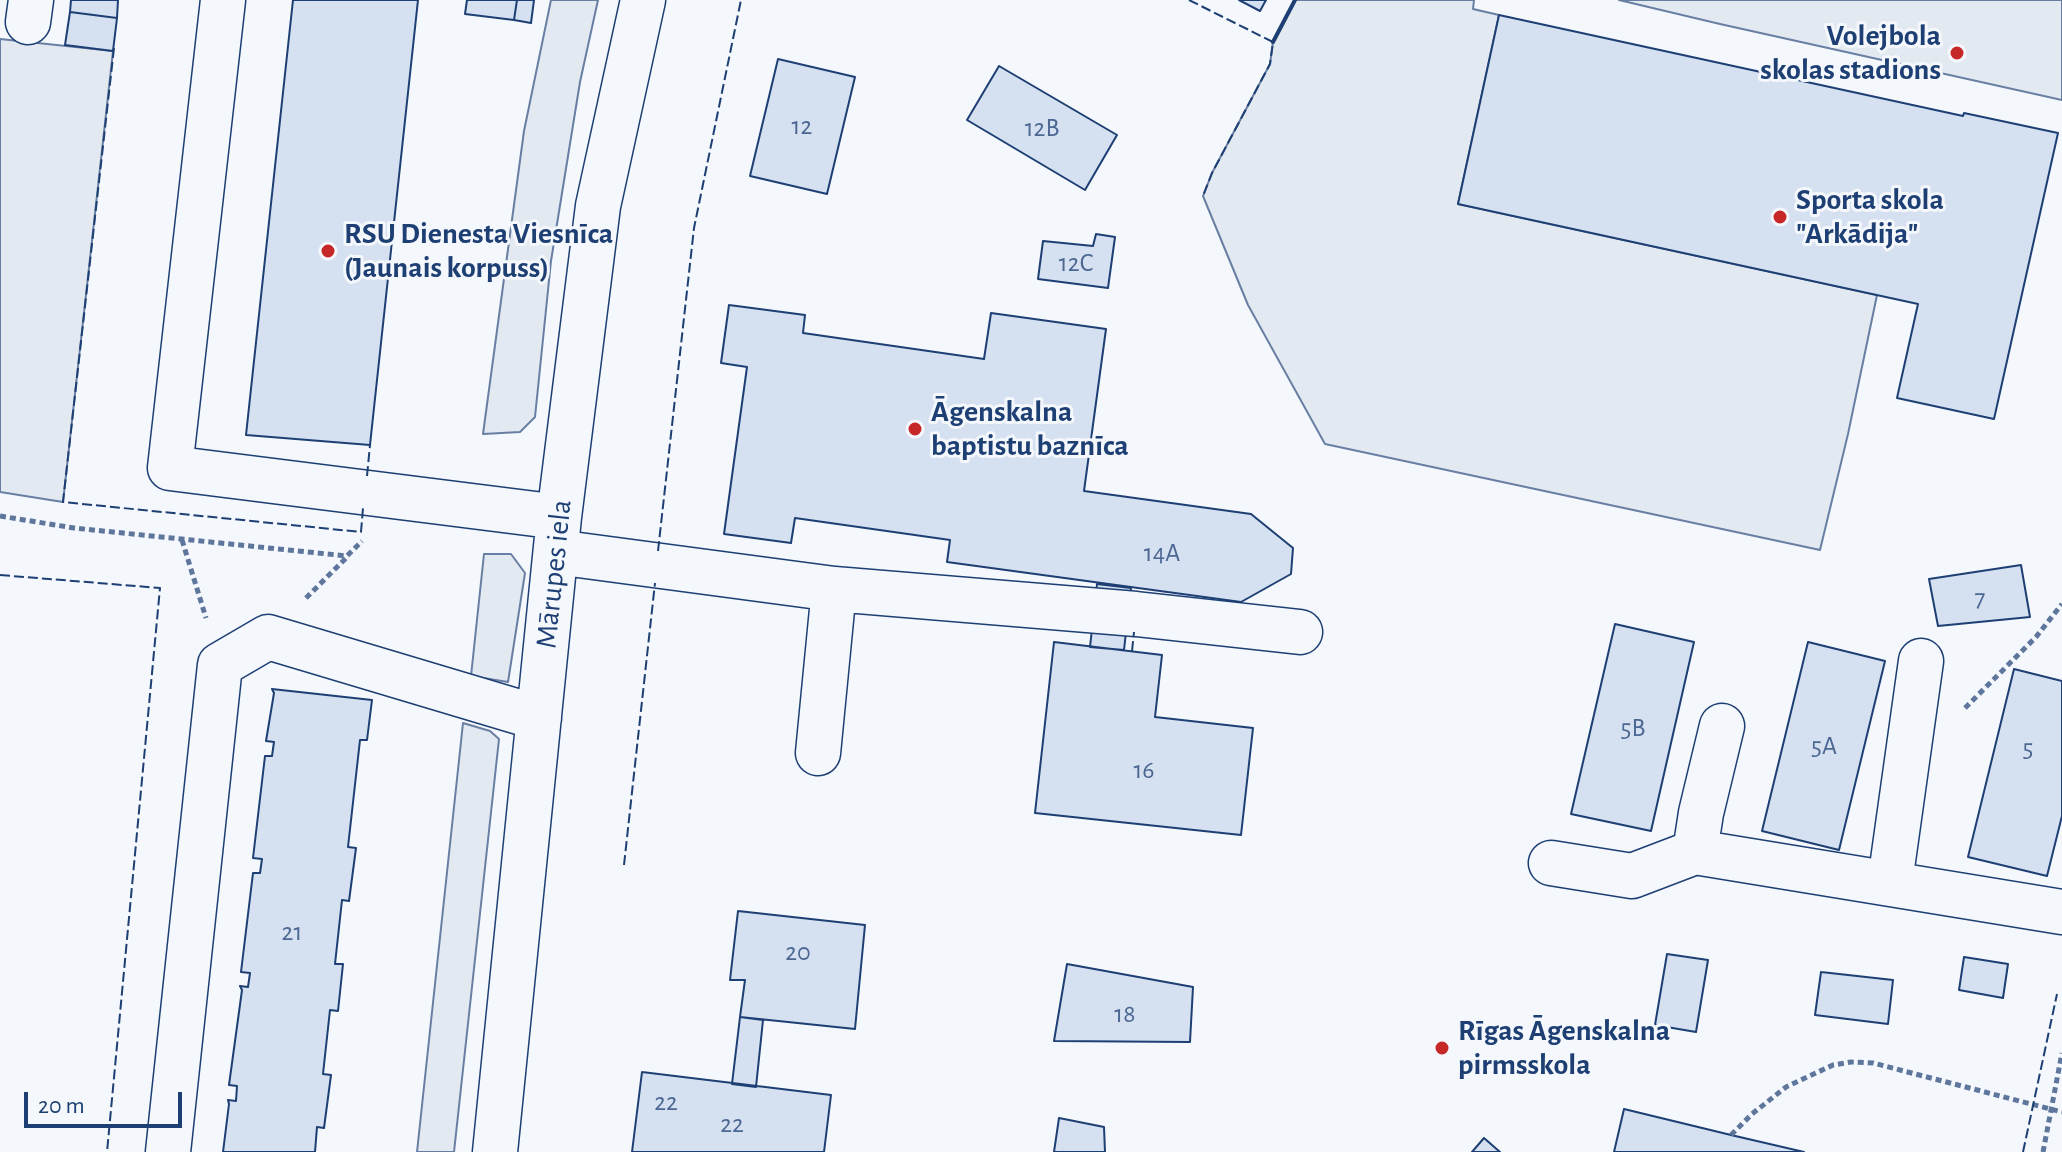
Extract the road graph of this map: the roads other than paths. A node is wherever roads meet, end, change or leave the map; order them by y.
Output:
1 (223, 0) edge
2 (643, 0) edge
3 (558, 534) junction
4 (834, 589) junction
5 (1300, 632) dead end
6 (1921, 661) dead end
7 (539, 718) junction
8 (1722, 726) dead end
9 (818, 753) dead end
10 (1695, 852) junction
11 (1551, 863) dead end
12 (1890, 882) junction
13 (2062, 912) edge
14 (168, 1152) edge
15 (495, 1152) edge

1 - 3 street
2 - 3 street, Mārupes iela
3 - 4 street
3 - 7 street, Mārupes iela
4 - 5 street
4 - 9 street
6 - 12 street
7 - 14 street
7 - 15 street, Mārupes iela
8 - 10 street
10 - 11 street
10 - 12 street
12 - 13 street

